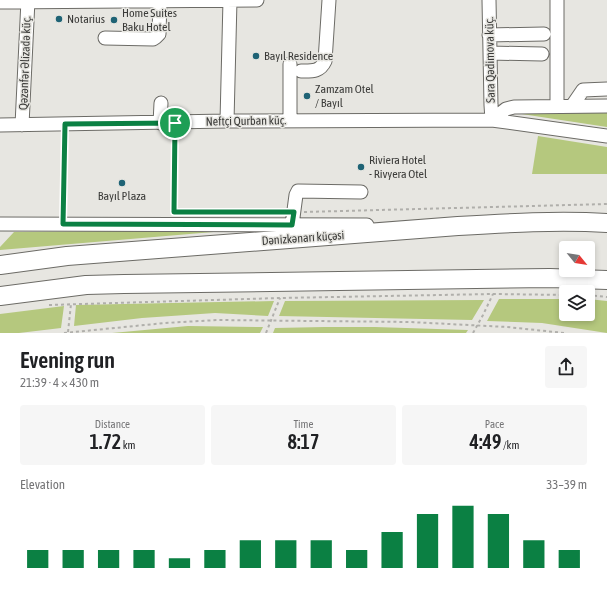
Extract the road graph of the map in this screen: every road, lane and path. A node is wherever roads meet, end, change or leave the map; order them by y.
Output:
1 (230, 0) edge
2 (257, 0) edge
3 (329, 0) edge
4 (489, 0) edge
5 (557, 0) edge
6 (28, 1) edge
7 (160, 1) edge
8 (0, 2) edge
9 (489, 34) junction
10 (544, 34) dead end
11 (105, 38) dead end
12 (490, 53) junction
13 (542, 54) dead end
14 (607, 89) edge
15 (161, 103) dead end
16 (557, 106) junction
17 (572, 106) junction
18 (607, 106) edge
19 (492, 120) junction
20 (227, 121) junction
21 (290, 121) junction
22 (160, 123) junction
23 (175, 123) junction
24 (22, 124) junction
25 (65, 124) junction
26 (0, 125) edge
27 (607, 136) edge
28 (361, 192) dead end
29 (607, 204) edge
30 (222, 212) dead end
31 (293, 218) junction
32 (174, 223) junction
33 (607, 223) edge
34 (0, 224) edge
35 (63, 224) junction
36 (458, 226) junction
37 (0, 265) edge
38 (607, 280) edge
39 (493, 294) junction
40 (559, 295) edge
41 (0, 296) edge
42 (595, 296) edge
43 (607, 297) edge
44 (280, 298) junction
45 (71, 304) junction
46 (47, 305) dead end
47 (271, 321) junction
48 (477, 326) junction
49 (64, 333) edge
50 (68, 333) edge
51 (266, 333) edge
52 (473, 333) edge
53 (564, 333) edge

1 - 2 street
1 - 7 street
1 - 20 street
3 - 21 street
4 - 9 street, Sara Qədimova küç.
5 - 16 street
6 - 7 street
6 - 8 street
6 - 24 street, Qəzənfər Əlizadə küç.
7 - 11 street
9 - 10 street
9 - 12 street, Sara Qədimova küç.
12 - 13 street
12 - 19 street, Sara Qədimova küç.
14 - 17 street
15 - 22 street
16 - 17 street
16 - 19 street
17 - 18 street
19 - 21 street, Neftçi Qurban küç.
19 - 27 street, Neftçi Qurban küç.
20 - 21 street, Neftçi Qurban küç.
20 - 23 street, Neftçi Qurban küç.
22 - 23 street, Neftçi Qurban küç.
22 - 25 street, Neftçi Qurban küç.
23 - 32 path
24 - 25 street, Neftçi Qurban küç.
24 - 26 street, Neftçi Qurban küç.
25 - 35 path
28 - 31 street
29 - 31 path
30 - 31 path
31 - 32 street
31 - 36 street
32 - 35 street
33 - 36 highway, Dənizkənarı küçəsi
34 - 35 street
36 - 37 highway, Dənizkənarı küçəsi
38 - 41 highway
39 - 40 path
39 - 44 path
39 - 48 path
42 - 43 path
44 - 45 path
44 - 47 path
45 - 46 path
45 - 50 path
47 - 48 path
47 - 50 path
47 - 51 path
48 - 52 path
48 - 53 path
49 - 50 path

